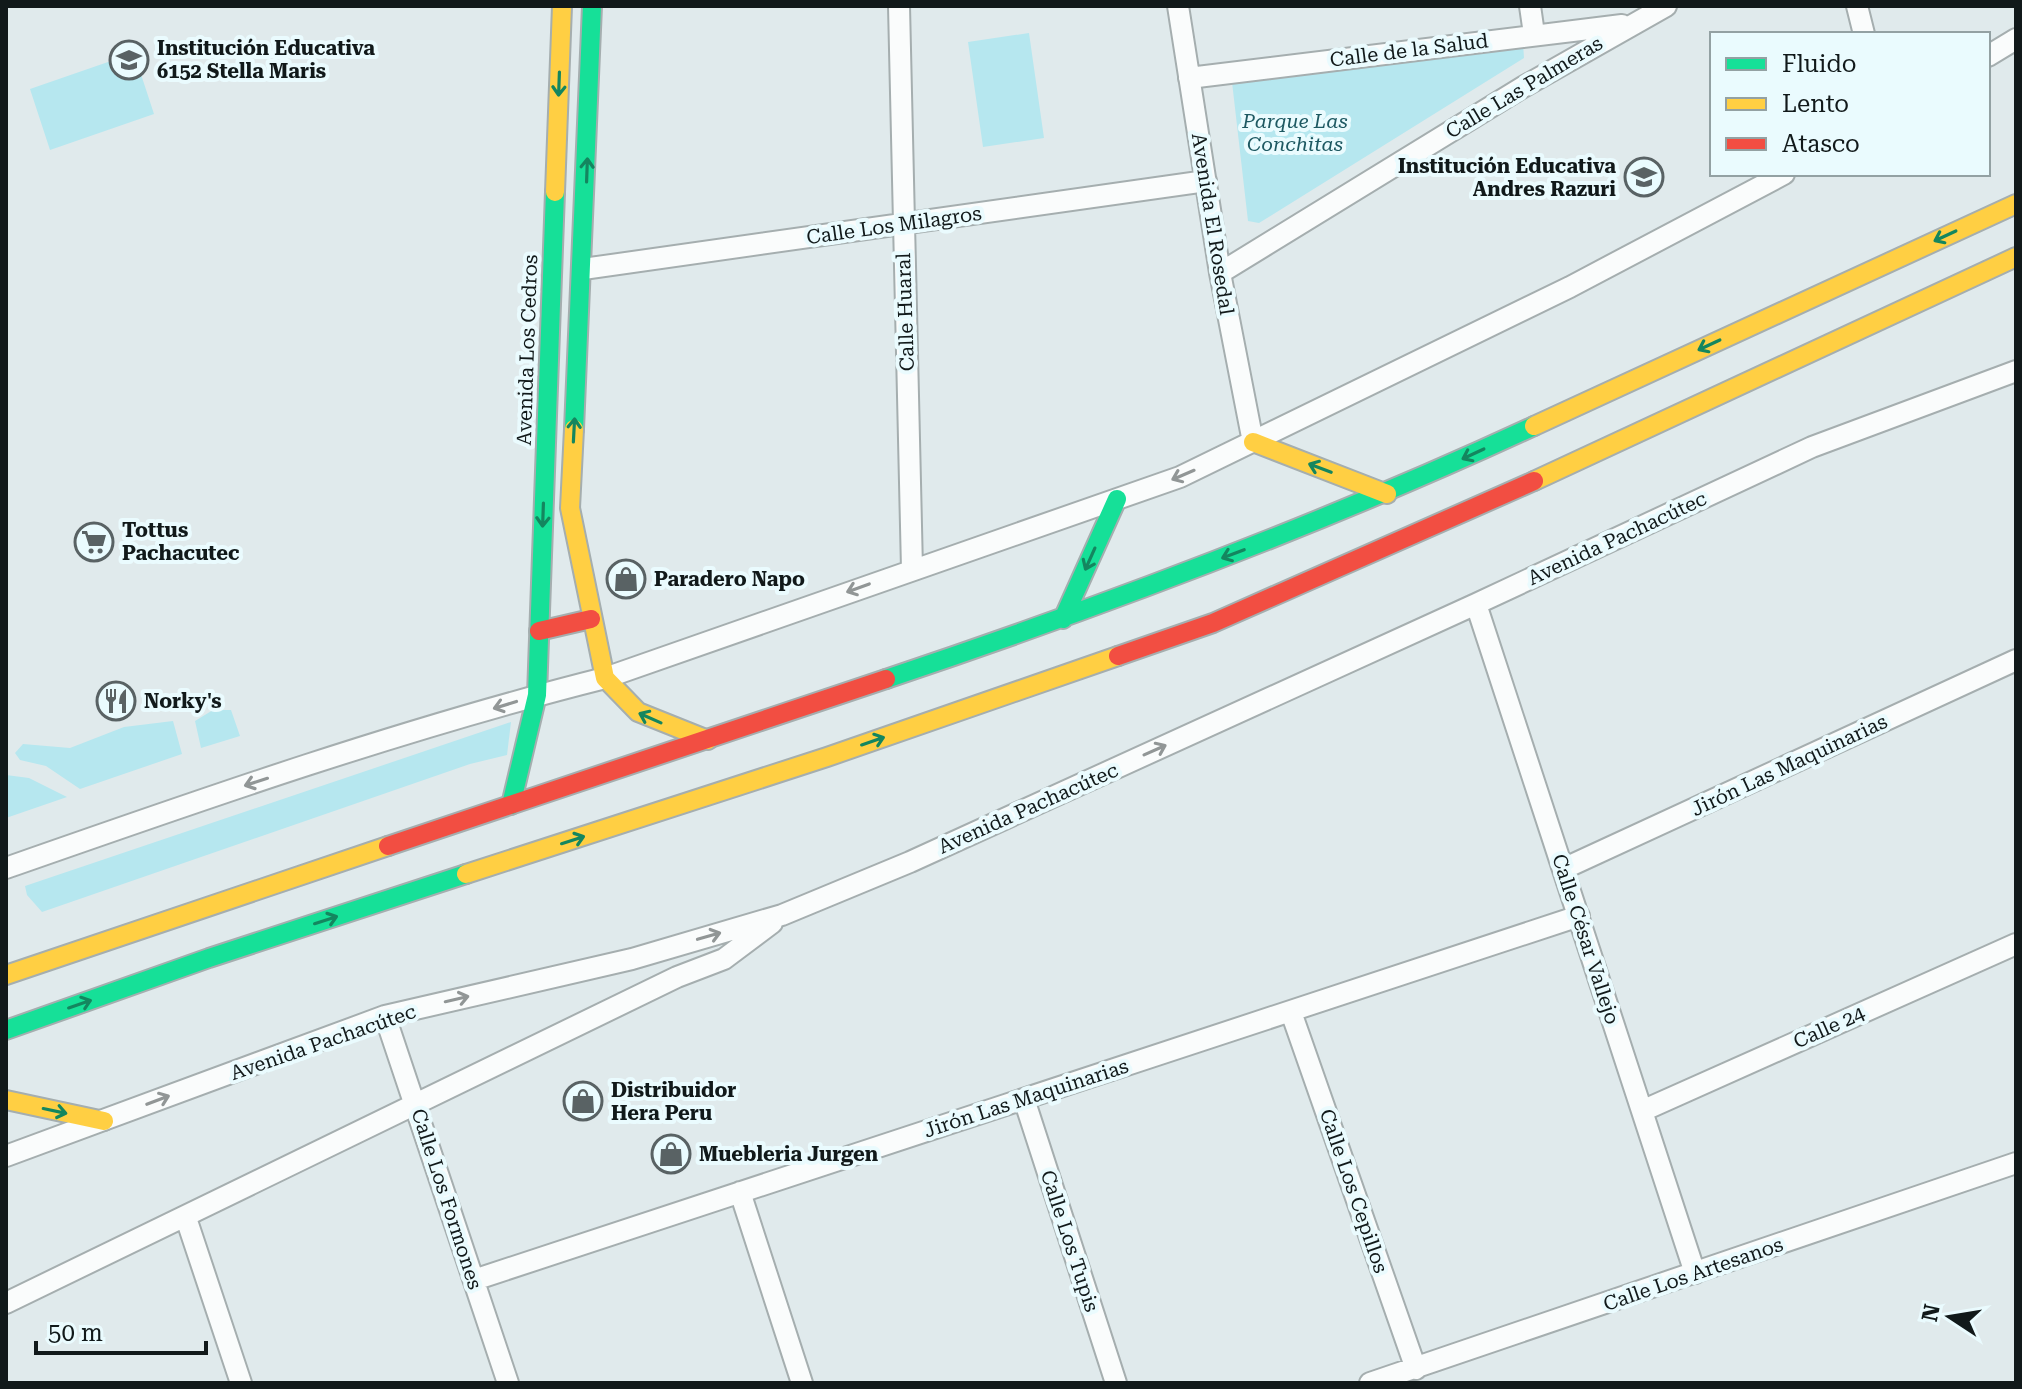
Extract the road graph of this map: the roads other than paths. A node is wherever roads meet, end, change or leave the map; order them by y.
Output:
1 (562, 6) edge
2 (592, 6) edge
3 (899, 6) edge
4 (1178, 6) edge
5 (1530, 6) edge
6 (1666, 6) edge
7 (1857, 6) edge
8 (1629, 24) junction
9 (1864, 32) edge
10 (1534, 34) junction
11 (2016, 39) edge
12 (1990, 55) edge
13 (1189, 78) junction
14 (1780, 176) edge
15 (1206, 181) junction
16 (2016, 204) edge
17 (903, 224) junction
18 (2016, 257) edge
19 (583, 269) junction
20 (1220, 273) junction
21 (1782, 312) junction
22 (1803, 357) junction
23 (2016, 371) edge
24 (1253, 442) junction
25 (1387, 494) junction
26 (1117, 499) junction
27 (912, 569) junction
28 (1476, 604) junction
29 (591, 619) junction
30 (1063, 619) junction
31 (539, 631) junction
32 (2016, 660) edge
33 (605, 678) junction
34 (537, 695) junction
35 (708, 740) junction
36 (511, 805) junction
37 (6, 868) edge
38 (1563, 869) junction
39 (782, 915) junction
40 (1579, 916) junction
41 (2016, 944) edge
42 (6, 975) edge
43 (1291, 1012) junction
44 (385, 1016) junction
45 (6, 1030) edge
46 (1024, 1099) junction
47 (6, 1100) edge
48 (415, 1105) junction
49 (1642, 1111) junction
50 (104, 1121) junction
51 (6, 1156) edge
52 (2016, 1163) edge
53 (740, 1192) junction
54 (186, 1218) junction
55 (1695, 1273) junction
56 (474, 1280) junction
57 (6, 1303) edge
58 (1416, 1369) junction
59 (241, 1383) edge
60 (508, 1383) edge
61 (802, 1383) edge
62 (1116, 1383) edge
63 (1370, 1383) edge

1 -> 31 main road, Avenida Los Cedros
19 -> 2 main road
3 - 17 street, Calle Huaral
4 - 13 street, Avenida El Rosedal
5 - 10 street
6 - 8 street, Calle Las Palmeras
7 - 9 street
8 - 10 street, Calle de la Salud
8 - 20 street, Calle Las Palmeras
10 - 13 street, Calle de la Salud
11 - 12 street
13 - 15 street, Avenida El Rosedal
14 - 24 street
15 - 17 street, Calle Los Milagros
15 - 20 street, Avenida El Rosedal
16 -> 21 main road
17 - 19 street, Calle Los Milagros
17 - 27 street, Calle Huaral
18 - 22 main road
29 -> 19 main road
20 - 24 street, Avenida El Rosedal
21 - 22 main road
21 -> 25 main road
45 -> 22 main road
23 - 28 street, Avenida Pachacútec
25 -> 24 main road
24 -> 26 street
25 -> 30 main road
26 - 27 street
26 -> 30 main road
27 -> 33 street
28 - 38 street, Calle César Vallejo
39 -> 28 street, Avenida Pachacútec
29 - 31 main road
29 - 33 main road
30 - 35 main road
31 - 34 main road, Avenida Los Cedros
32 - 38 street, Jirón Las Maquinarias
33 - 34 street
35 -> 33 main road
34 - 36 main road, Avenida Los Cedros
34 -> 37 street
35 - 36 main road
36 - 42 main road
38 - 40 street, Calle César Vallejo
44 -> 39 street, Avenida Pachacútec
39 - 48 street
40 - 43 street, Jirón Las Maquinarias
40 - 49 street, Calle César Vallejo
41 - 49 street, Calle 24
43 - 46 street, Jirón Las Maquinarias
43 - 58 street, Calle Los Cepillos
44 - 48 street, Calle Los Formones
50 -> 44 street, Avenida Pachacútec
46 - 53 street, Jirón Las Maquinarias
46 - 62 street, Calle Los Tupis
47 -> 50 main road
48 - 54 street
48 - 56 street, Calle Los Formones
49 - 55 street, Calle César Vallejo
50 - 51 street, Avenida Pachacútec
52 - 55 street, Calle Los Artesanos
53 - 56 street, Jirón Las Maquinarias
53 - 61 street
54 - 57 street
54 - 59 street
55 - 58 street, Calle Los Artesanos
56 - 60 street, Calle Los Formones
58 - 63 street, Calle Los Artesanos

